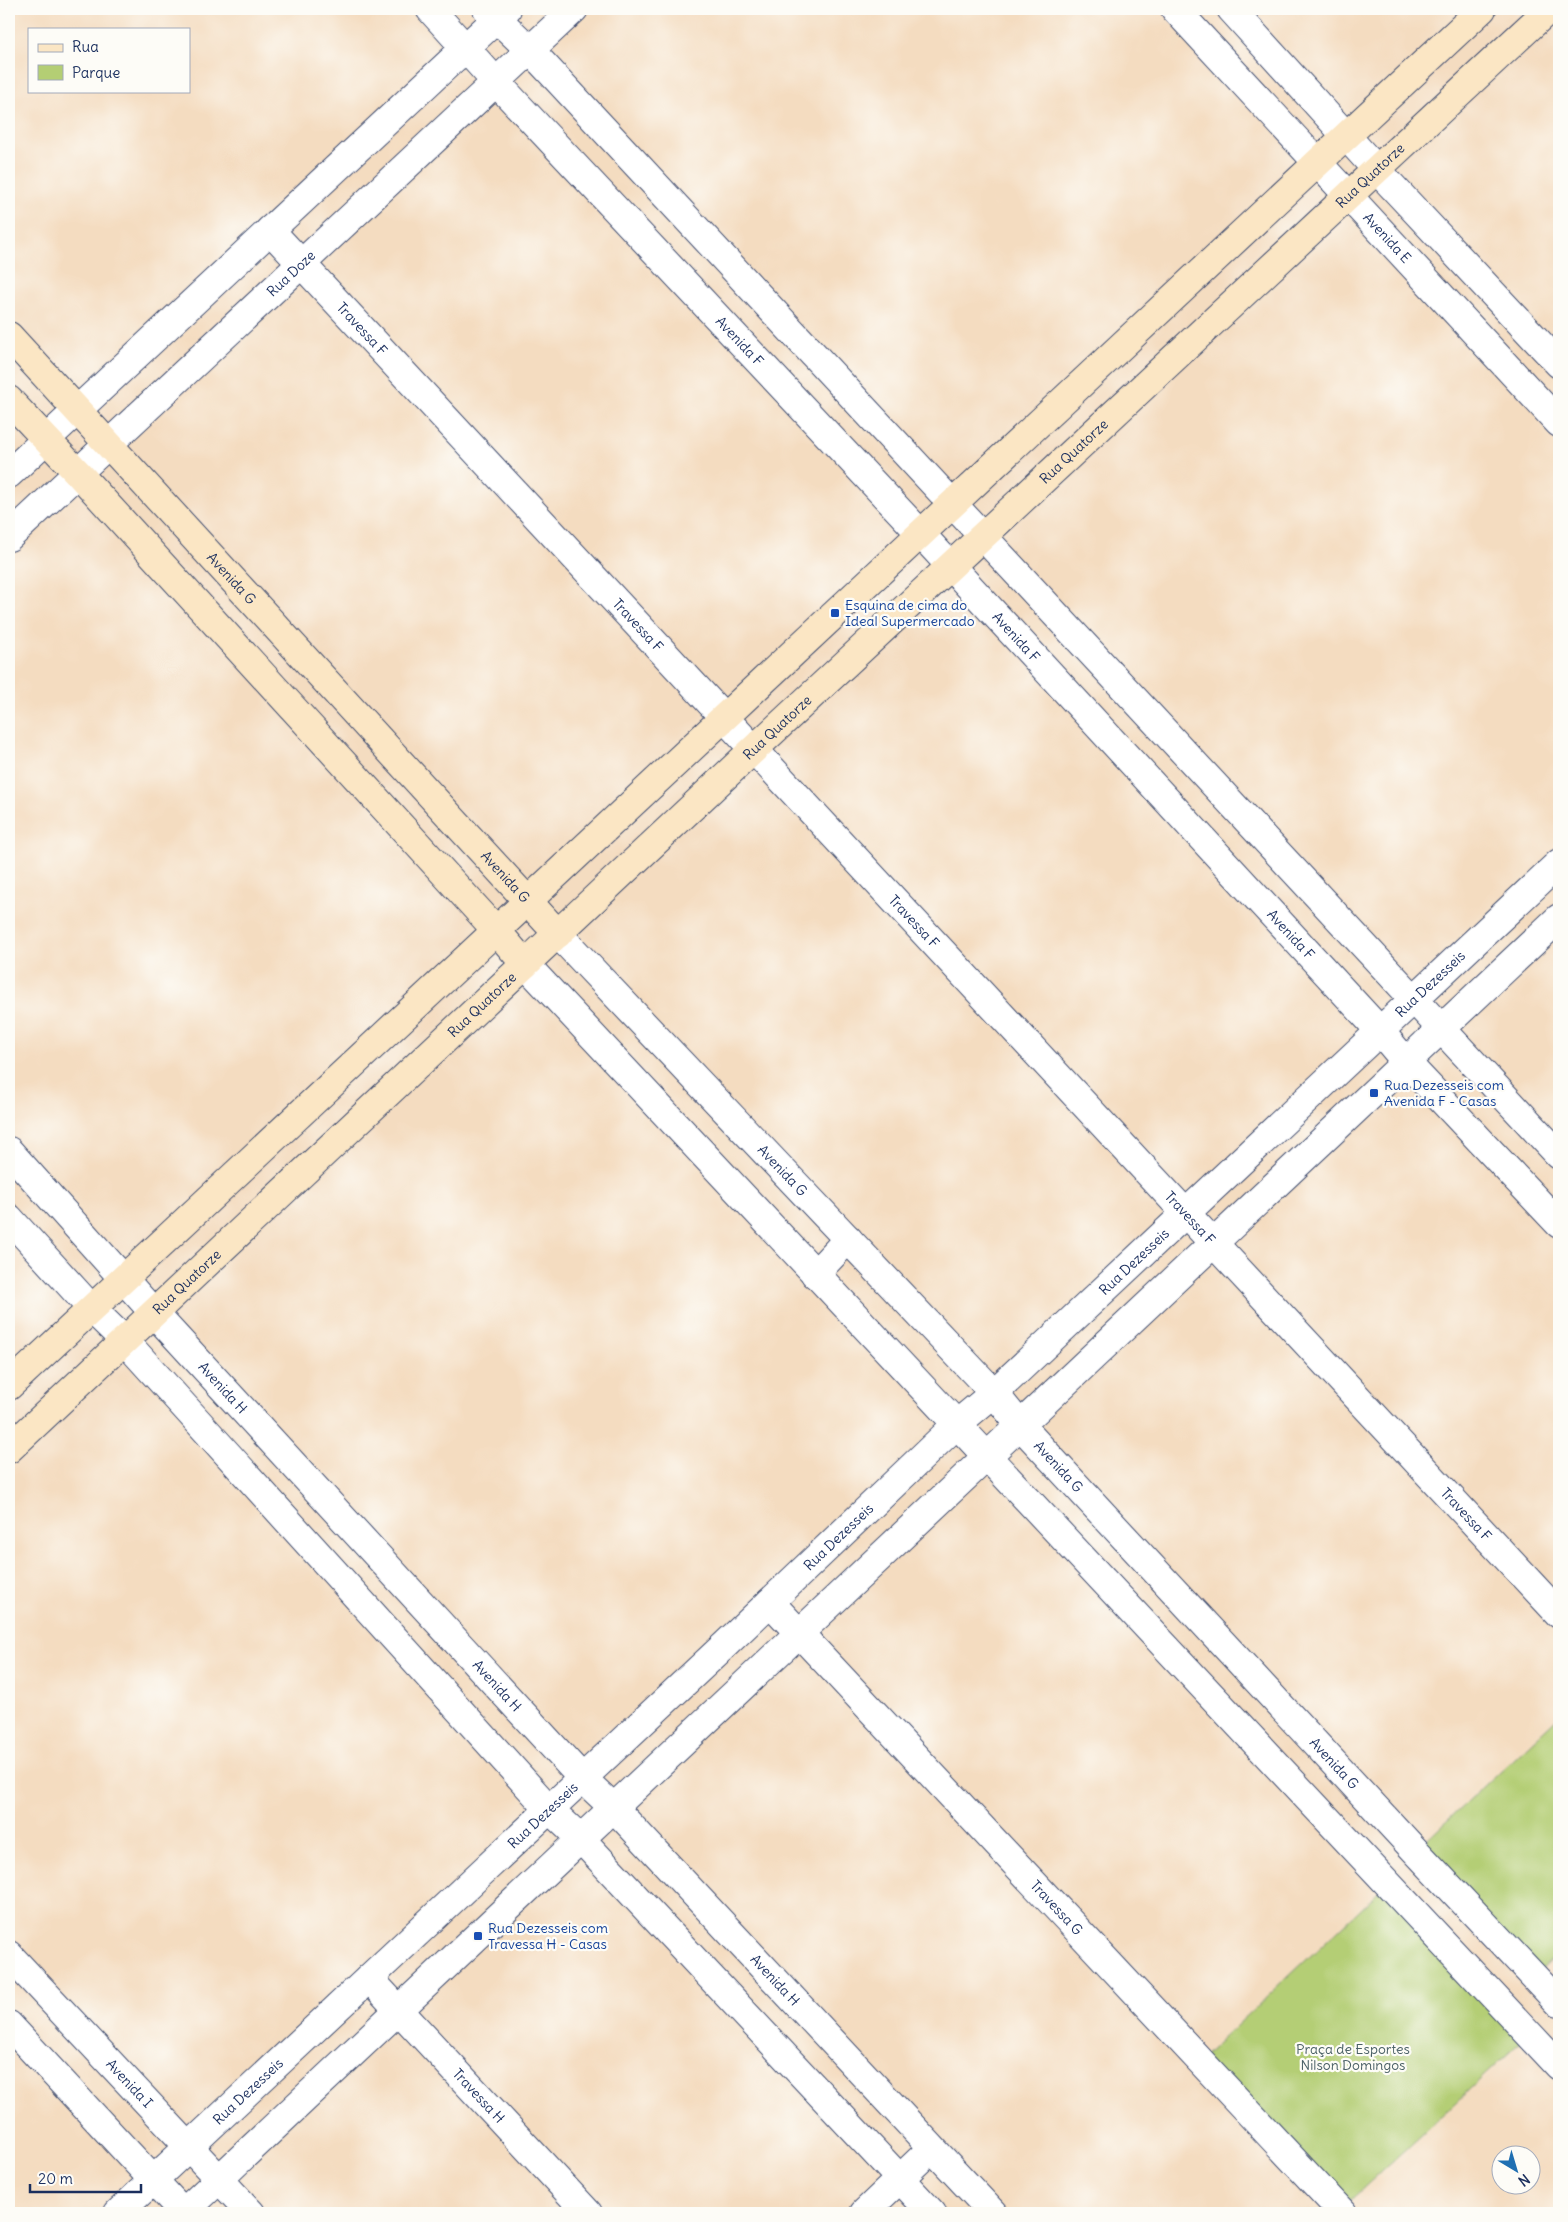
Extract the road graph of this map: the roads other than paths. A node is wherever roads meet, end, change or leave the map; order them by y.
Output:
1 (430, 9) edge
2 (574, 9) edge
3 (1175, 9) edge
4 (1231, 9) edge
5 (1482, 9) edge
6 (1549, 9) edge
7 (497, 12) edge
8 (466, 47) junction
9 (530, 50) junction
10 (496, 82) junction
11 (1346, 136) junction
12 (1316, 164) junction
13 (1377, 170) junction
14 (1348, 196) junction
15 (270, 230) junction
16 (301, 264) junction
17 (9, 336) edge
18 (1559, 364) edge
19 (9, 400) edge
20 (78, 409) junction
21 (1559, 423) edge
22 (46, 440) junction
23 (109, 444) junction
24 (78, 473) junction
25 (9, 474) edge
26 (952, 504) junction
27 (920, 534) junction
28 (9, 537) edge
29 (982, 537) junction
30 (950, 567) junction
31 (723, 718) junction
32 (753, 750) junction
33 (1559, 863) edge
34 (527, 902) junction
35 (1559, 918) edge
36 (496, 930) junction
37 (558, 934) junction
38 (524, 964) junction
39 (1413, 1000) junction
40 (1442, 1029) junction
41 (1380, 1031) junction
42 (1406, 1062) junction
43 (9, 1151) edge
44 (1559, 1155) edge
45 (1185, 1213) junction
46 (9, 1218) edge
47 (1559, 1224) edge
48 (848, 1239) junction
49 (1214, 1243) junction
50 (815, 1274) junction
51 (124, 1278) junction
52 (92, 1309) junction
53 (154, 1313) junction
54 (124, 1341) junction
55 (9, 1386) edge
56 (994, 1393) junction
57 (957, 1424) junction
58 (1020, 1425) junction
59 (9, 1449) edge
60 (987, 1457) junction
61 (770, 1602) junction
62 (1559, 1614) edge
63 (800, 1633) junction
64 (582, 1778) junction
65 (614, 1808) junction
66 (549, 1809) junction
67 (581, 1839) junction
68 (1495, 1935) junction
69 (9, 1955) edge
70 (1465, 1965) junction
71 (369, 1978) junction
72 (1559, 2003) edge
73 (398, 2010) junction
74 (9, 2025) edge
75 (1559, 2066) edge
76 (189, 2147) junction
77 (931, 2149) junction
78 (154, 2179) junction
79 (219, 2179) junction
80 (900, 2179) junction
81 (118, 2213) edge
82 (183, 2213) edge
83 (251, 2213) edge
84 (588, 2213) edge
85 (864, 2213) edge
86 (932, 2213) edge
87 (993, 2213) edge
88 (1343, 2213) edge

1 - 8 street, Avenida F
2 - 9 street, Rua Doze
3 - 12 street, Avenida E
4 - 11 street
5 - 11 street
6 - 13 street, Rua Quatorze
7 - 8 street
7 - 9 street
8 - 10 street, Avenida F
8 - 15 street
9 - 10 street, Rua Doze
9 - 26 street
10 - 16 street, Rua Doze
10 - 27 street, Avenida F
11 - 12 street
11 - 13 street
12 - 14 street, Avenida E
12 - 26 street
13 - 14 street, Rua Quatorze
13 - 18 street
14 - 21 street, Avenida E
14 - 29 street, Rua Quatorze
15 - 16 street, Travessa F
15 - 20 street
16 - 23 street, Rua Doze
16 - 31 street, Travessa F
17 - 20 street, Avenida G
19 - 22 street
20 - 22 street
20 - 23 street, Avenida G
22 - 24 street
22 - 25 street
23 - 24 street, Rua Doze
23 - 34 street, Avenida G
24 - 28 street, Rua Doze
24 - 36 street
26 - 27 street
26 - 29 street
27 - 30 street, Avenida F
27 - 31 street
29 - 30 street, Rua Quatorze
29 - 39 street
30 - 32 street, Rua Quatorze
30 - 41 street, Avenida F
31 - 32 street, Travessa F
31 - 34 street
32 - 37 street, Rua Quatorze
32 - 45 street, Travessa F
33 - 39 street, Rua Dezesseis
34 - 36 street
34 - 37 street, Avenida G
35 - 40 street
36 - 38 street
36 - 51 street
37 - 38 street, Rua Quatorze
37 - 48 street, Avenida G
38 - 50 street
38 - 53 street, Rua Quatorze
39 - 40 street
39 - 41 street, Rua Dezesseis
40 - 42 street
40 - 44 street
41 - 42 street, Avenida F
41 - 45 street, Rua Dezesseis
42 - 47 street, Avenida F
42 - 49 street
43 - 51 street, Avenida H
45 - 49 street, Travessa F
45 - 56 street, Rua Dezesseis
46 - 52 street
48 - 50 street
48 - 56 street, Avenida G
49 - 58 street
49 - 62 street, Travessa F
50 - 57 street
51 - 52 street
51 - 53 street, Avenida H
52 - 54 street
52 - 55 street
53 - 54 street, Rua Quatorze
53 - 64 street, Avenida H
54 - 59 street, Rua Quatorze
54 - 66 street
56 - 57 street, Rua Dezesseis
56 - 58 street, Avenida G
57 - 60 street
57 - 61 street, Rua Dezesseis
58 - 60 street
58 - 68 street, Avenida G
60 - 63 street
60 - 70 street
61 - 63 street, Travessa G
61 - 64 street, Rua Dezesseis
63 - 65 street
63 - 88 street, Travessa G
64 - 65 street, Avenida H
64 - 66 street, Rua Dezesseis
65 - 67 street
65 - 77 street, Avenida H
66 - 67 street
66 - 71 street, Rua Dezesseis
67 - 73 street
67 - 80 street
68 - 70 street
68 - 72 street, Avenida G
69 - 76 street, Avenida I
70 - 75 street
71 - 73 street, Travessa H
71 - 76 street, Rua Dezesseis
73 - 79 street
73 - 84 street, Travessa H
74 - 78 street
76 - 78 street, Rua Dezesseis
76 - 79 street, Avenida I
77 - 80 street
77 - 87 street, Avenida H
78 - 81 street, Rua Dezesseis
78 - 82 street
79 - 82 street
79 - 83 street, Avenida I
80 - 85 street
80 - 86 street

